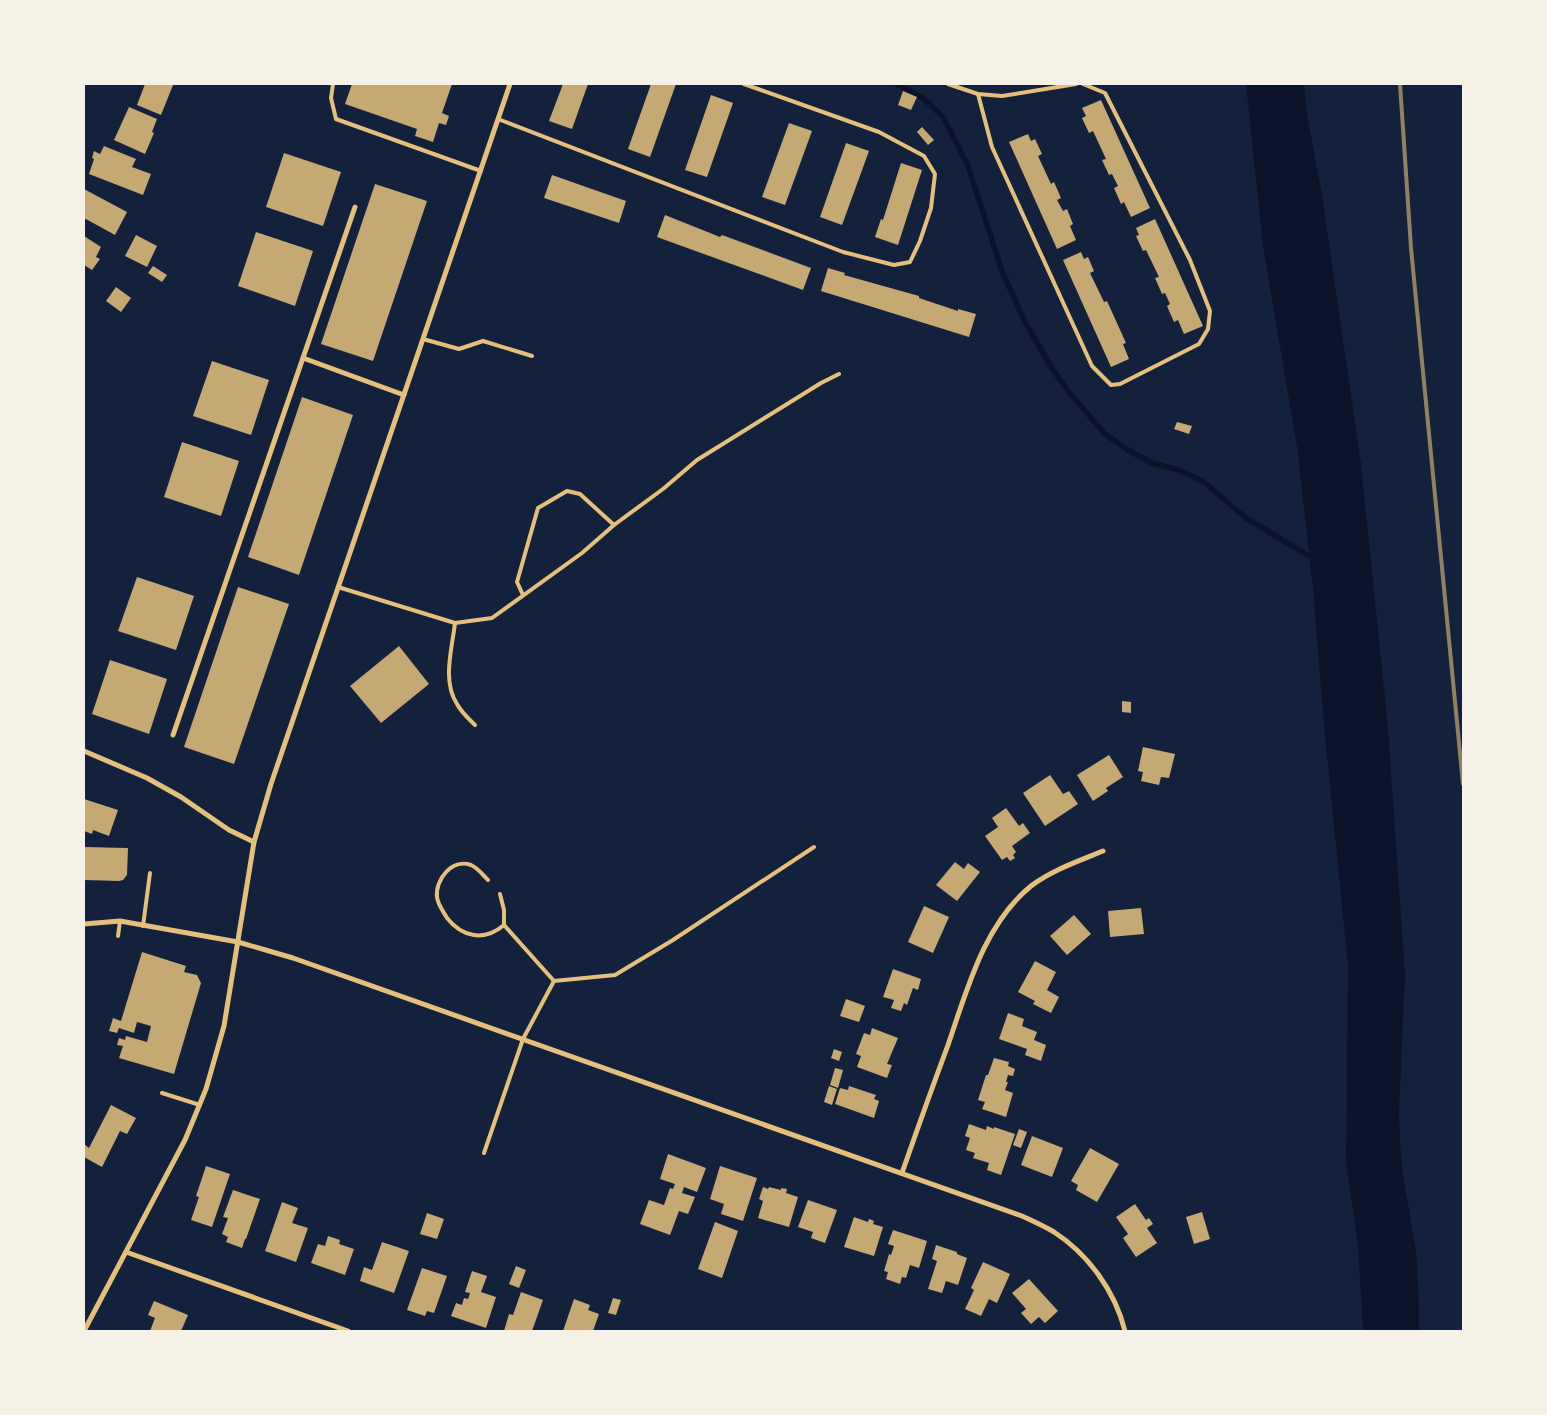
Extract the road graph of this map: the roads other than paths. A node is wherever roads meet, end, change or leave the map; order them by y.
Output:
1 (333, 84) edge
2 (510, 84) edge
3 (744, 84) edge
4 (948, 84) edge
5 (1076, 84) edge
6 (1083, 84) edge
7 (978, 94) junction
8 (498, 119) junction
9 (481, 171) junction
10 (355, 207) dead end
11 (423, 339) junction
12 (532, 356) dead end
13 (303, 358) junction
14 (839, 374) dead end
15 (404, 394) junction
16 (614, 525) junction
17 (338, 587) junction
18 (523, 595) junction
19 (455, 623) junction
20 (475, 725) dead end
21 (173, 735) dead end
22 (84, 751) edge
23 (254, 842) junction
24 (814, 847) dead end
25 (1103, 852) dead end
26 (150, 873) dead end
27 (488, 880) dead end
28 (500, 894) dead end
29 (120, 922) junction
30 (84, 924) edge
31 (504, 925) junction
32 (143, 926) junction
33 (118, 936) dead end
34 (238, 942) junction
35 (554, 981) junction
36 (523, 1039) junction
37 (162, 1093) dead end
38 (200, 1105) junction
39 (484, 1153) dead end
40 (902, 1173) junction
41 (126, 1252) junction
42 (84, 1331) edge
43 (348, 1331) edge
44 (1125, 1331) edge

1 - 9 lane
2 - 8 street
3 - 8 lane
4 - 7 lane
5 - 7 lane
6 - 7 lane
8 - 9 street
9 - 11 street
10 - 13 street
11 - 12 lane
11 - 15 street
13 - 15 street
13 - 21 street
14 - 16 lane
15 - 17 street
16 - 18 lane
16 - 18 lane
17 - 19 lane
17 - 23 street
18 - 19 lane
19 - 20 lane
22 - 23 street
23 - 34 street
24 - 35 lane
25 - 40 street
26 - 32 lane
27 - 31 lane
28 - 31 lane
29 - 30 street
29 - 32 street
29 - 33 lane
31 - 35 lane
32 - 34 street
34 - 36 street
34 - 38 street
35 - 36 lane
36 - 39 lane
36 - 40 street
37 - 38 lane
38 - 41 street
40 - 44 street
41 - 42 street
41 - 43 street

